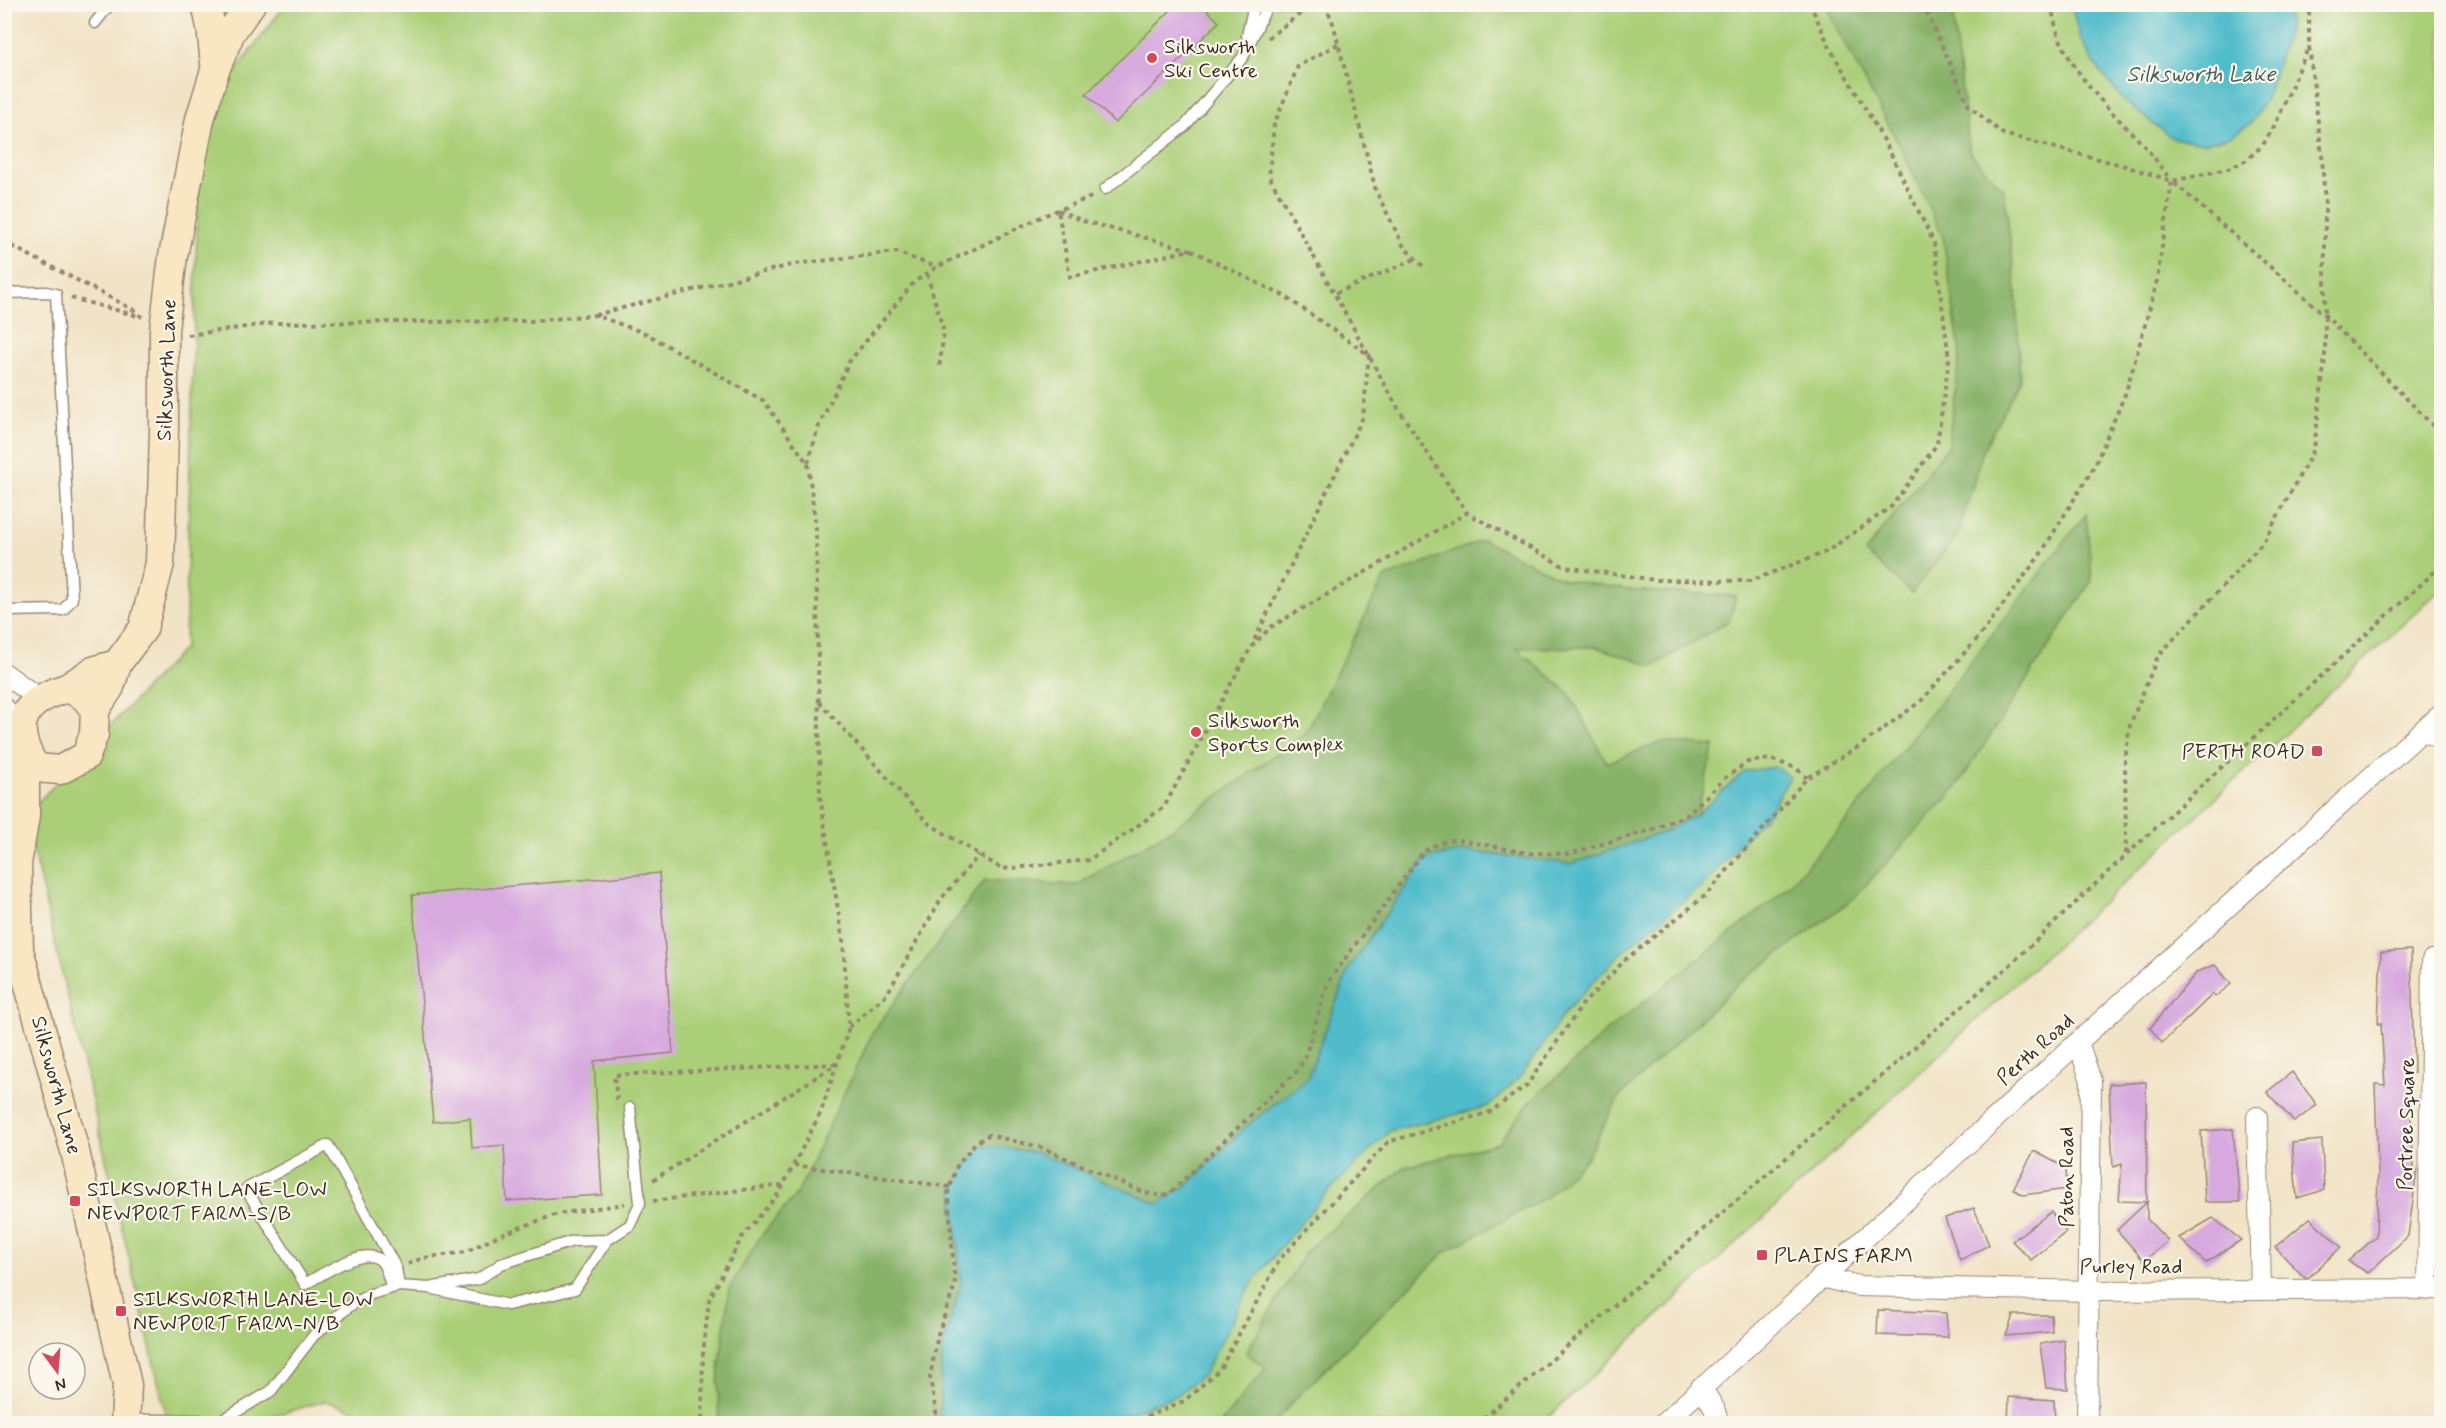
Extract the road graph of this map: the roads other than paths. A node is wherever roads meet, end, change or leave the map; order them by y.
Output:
1 (110, 4) edge
2 (206, 4) edge
3 (218, 4) edge
4 (245, 4) edge
5 (251, 4) edge
6 (1254, 4) edge
7 (1268, 4) edge
8 (95, 23) dead end
9 (1243, 57) junction
10 (215, 69) junction
11 (1105, 189) road end
12 (4, 293) edge
13 (4, 611) edge
14 (117, 664) junction
15 (4, 673) edge
16 (67, 688) junction
17 (41, 700) junction
18 (4, 708) edge
19 (95, 711) junction
20 (2442, 713) edge
21 (2423, 730) junction
22 (2442, 739) edge
23 (22, 741) junction
24 (60, 770) junction
25 (25, 816) junction
26 (2432, 960) dead end
27 (2078, 1042) junction
28 (630, 1108) road end
29 (2257, 1117) dead end
30 (607, 1240) junction
31 (1821, 1276) junction
32 (395, 1287) junction
33 (429, 1288) junction
34 (2261, 1289) junction
35 (2435, 1289) edge
36 (2090, 1291) junction
37 (1701, 1387) junction
38 (125, 1422) edge
39 (204, 1424) edge
40 (216, 1424) edge
41 (1663, 1424) edge
42 (1719, 1424) edge
43 (2087, 1424) edge

1 - 8 lane
2 - 10 street, Silksworth Lane
3 - 4 street
5 - 10 street, Silksworth Lane
6 - 9 lane
7 - 9 lane
9 - 11 lane
10 - 14 street, Silksworth Lane
12 - 13 lane
14 - 16 street, Silksworth Lane
14 - 19 street, Silksworth Lane
15 - 17 street
16 - 17 street, Silksworth Lane
16 - 19 street
17 - 23 street, Silksworth Lane
18 - 23 street
19 - 24 street, Silksworth Lane
20 - 21 street, Perth Road
21 - 22 street
21 - 27 street, Perth Road
23 - 24 street
23 - 25 street, Silksworth Lane
24 - 25 street, Silksworth Lane
25 - 38 street, Silksworth Lane
26 - 35 street, Portree Square
27 - 31 street, Perth Road
27 - 36 street, Paton Road
28 - 30 lane
29 - 34 street
30 - 33 lane
30 - 33 lane
31 - 36 street, Purley Road
31 - 37 street, Perth Road
32 - 32 lane
32 - 33 lane
32 - 40 lane
34 - 35 street, Purley Road
34 - 36 street, Purley Road
36 - 43 street, Paton Road
37 - 41 street, Perth Road
37 - 42 street
38 - 39 lane

